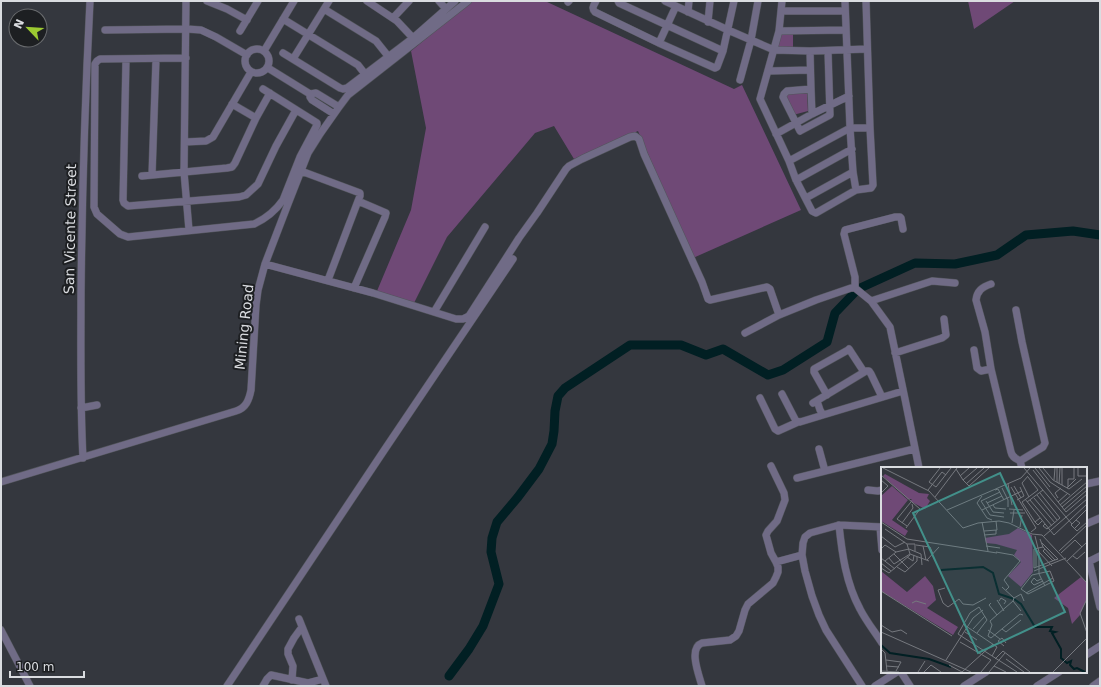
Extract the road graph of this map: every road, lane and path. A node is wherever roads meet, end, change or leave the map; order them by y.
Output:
1 (90, 1) edge
2 (186, 1) edge
3 (207, 1) edge
4 (258, 1) edge
5 (294, 1) edge
6 (329, 1) edge
7 (367, 1) edge
8 (439, 1) edge
9 (455, 1) edge
10 (468, 1) edge
11 (596, 1) edge
12 (618, 1) edge
13 (665, 1) edge
14 (689, 1) edge
15 (710, 1) edge
16 (734, 1) edge
17 (758, 1) edge
18 (782, 1) edge
19 (845, 1) edge
20 (866, 1) edge
21 (407, 2) edge
22 (676, 6) junction
23 (324, 9) junction
24 (446, 9) junction
25 (781, 11) junction
26 (845, 11) junction
27 (688, 12) junction
28 (393, 18) junction
29 (283, 19) junction
30 (247, 20) junction
31 (708, 22) junction
32 (667, 26) junction
33 (187, 29) junction
34 (105, 30) dead end
35 (728, 30) junction
36 (846, 30) junction
37 (240, 31) dead end
38 (779, 31) junction
39 (308, 35) junction
40 (413, 38) junction
41 (751, 40) junction
42 (659, 43) junction
43 (867, 49) junction
44 (774, 50) junction
45 (846, 50) junction
46 (264, 51) junction
47 (722, 51) junction
48 (828, 51) junction
49 (810, 52) junction
50 (283, 53) dead end
51 (247, 55) junction
52 (388, 56) junction
53 (186, 58) junction
54 (156, 59) junction
55 (293, 59) junction
56 (126, 60) junction
57 (268, 68) junction
58 (810, 70) junction
59 (768, 71) junction
60 (251, 72) junction
61 (365, 74) junction
62 (740, 80) dead end
63 (263, 89) dead end
64 (811, 89) junction
65 (270, 93) junction
66 (310, 94) junction
67 (848, 96) junction
68 (327, 100) junction
69 (232, 104) junction
70 (829, 105) junction
71 (323, 107) junction
72 (339, 107) junction
73 (296, 110) junction
74 (334, 114) junction
75 (812, 114) junction
76 (256, 118) junction
77 (795, 124) junction
78 (850, 128) junction
79 (870, 128) junction
80 (776, 134) junction
81 (185, 142) junction
82 (852, 149) junction
83 (789, 161) junction
84 (301, 171) junction
85 (184, 172) junction
86 (853, 172) junction
87 (152, 175) junction
88 (142, 176) dead end
89 (796, 180) junction
90 (856, 190) junction
91 (806, 198) junction
92 (358, 201) junction
93 (186, 202) junction
94 (484, 227) dead end
95 (903, 229) dead end
96 (189, 230) junction
97 (513, 259) dead end
98 (266, 264) junction
99 (328, 280) junction
100 (956, 283) dead end
101 (991, 284) dead end
102 (354, 288) junction
103 (857, 290) junction
104 (871, 301) junction
105 (1016, 310) dead end
106 (434, 312) junction
107 (779, 315) junction
108 (463, 319) junction
109 (944, 319) dead end
110 (468, 325) junction
111 (745, 333) dead end
112 (974, 350) dead end
113 (895, 353) junction
114 (991, 369) junction
115 (864, 372) junction
116 (903, 391) junction
117 (782, 394) dead end
118 (828, 394) junction
119 (882, 397) junction
120 (760, 398) dead end
121 (98, 405) dead end
122 (81, 408) junction
123 (823, 415) junction
124 (798, 422) junction
125 (819, 449) dead end
126 (914, 449) junction
127 (82, 458) junction
128 (1021, 464) edge
129 (771, 466) dead end
130 (919, 467) edge
131 (825, 471) junction
132 (797, 478) dead end
133 (1100, 481) edge
134 (1, 482) edge
135 (1087, 484) edge
136 (868, 490) dead end
137 (881, 490) edge
138 (1100, 518) edge
139 (1087, 524) edge
140 (838, 525) junction
141 (881, 527) edge
142 (802, 555) junction
143 (1100, 556) edge
144 (776, 562) junction
145 (1088, 562) edge
146 (1100, 607) edge
147 (298, 619) dead end
148 (302, 627) junction
149 (1, 630) edge
150 (881, 642) edge
151 (1100, 646) edge
152 (1087, 654) edge
153 (895, 673) edge
154 (902, 673) edge
155 (984, 673) edge
156 (1057, 673) edge
157 (292, 680) junction
158 (1100, 681) edge
159 (325, 682) edge
160 (30, 686) edge
161 (227, 686) edge
162 (263, 686) edge
163 (702, 686) edge
164 (862, 686) edge
165 (875, 686) edge
166 (910, 686) edge
167 (964, 686) edge
168 (1036, 686) edge
169 (1093, 686) edge

1 - 122 street, San Vicente Street
2 - 33 street
3 - 30 street
4 - 30 street
5 - 29 street
6 - 23 street
7 - 28 street
8 - 24 street
9 - 24 street
10 - 72 street, Mining Road
11 - 42 street
12 - 32 street
13 - 22 street
14 - 27 street
15 - 31 street
16 - 35 street
17 - 41 street
18 - 25 street
19 - 26 street
20 - 43 street
21 - 28 street
22 - 27 street
22 - 32 street
23 - 39 street
23 - 52 street
24 - 40 street
25 - 26 street
25 - 38 street
26 - 36 street
27 - 31 street
28 - 40 street
29 - 39 street
29 - 46 street
30 - 37 street
31 - 35 street
32 - 42 street
32 - 47 street
33 - 34 street
33 - 51 street
33 - 53 street
35 - 41 street
35 - 47 street
36 - 38 street
36 - 45 street
38 - 44 street
39 - 55 street
39 - 61 street
40 - 52 street
41 - 44 street
41 - 62 street
42 - 47 street
43 - 45 street
43 - 79 street
44 - 49 street
44 - 59 street
45 - 48 street
45 - 67 street
46 - 51 street
46 - 57 street
48 - 49 street
48 - 70 street
49 - 58 street
50 - 55 street
51 - 60 street
52 - 61 street
53 - 54 street
53 - 81 street
54 - 56 street
54 - 87 street
55 - 61 street
56 - 93 street
56 - 96 street
57 - 60 street
57 - 66 street
58 - 59 street
58 - 64 street
59 - 80 street
60 - 69 street
63 - 65 street
64 - 75 street
64 - 77 street
65 - 73 street
65 - 76 street
66 - 68 street
66 - 71 street
67 - 70 street
67 - 78 street
68 - 71 street
68 - 72 street
69 - 76 street
69 - 81 street
70 - 75 street
70 - 77 street
71 - 74 street
72 - 74 street, Mining Road
73 - 93 street
73 - 96 street
74 - 84 street, Mining Road
75 - 77 street
76 - 85 street
77 - 80 street
78 - 79 street
78 - 82 street
78 - 83 street
79 - 90 street
80 - 83 street
81 - 85 street
82 - 86 street
82 - 89 street
83 - 89 street
84 - 92 street
84 - 98 street, Mining Road
85 - 87 street
85 - 93 street
86 - 90 street
86 - 91 street
87 - 88 street
89 - 91 street
90 - 91 street
92 - 99 street
92 - 102 street
93 - 96 street
94 - 106 street
95 - 103 street
97 - 110 street
98 - 99 street
98 - 127 street, Mining Road
99 - 102 street
100 - 104 street
101 - 114 street
102 - 106 street
103 - 104 street
103 - 107 street
104 - 113 street
105 - 128 street
106 - 108 street
107 - 108 street
107 - 111 street
108 - 110 street
109 - 113 street
110 - 161 street
112 - 114 street
113 - 116 street
114 - 128 street
115 - 118 street
115 - 118 street
115 - 119 street
116 - 119 street
116 - 126 street
117 - 124 street
118 - 123 street
119 - 123 street
120 - 124 street
121 - 122 street
122 - 127 street, San Vicente Street
123 - 124 street
125 - 131 street
126 - 130 street
126 - 131 street
127 - 134 street, Mining Road
129 - 144 street
131 - 132 street
133 - 135 street
136 - 137 street
138 - 139 street
140 - 141 street
140 - 142 street
140 - 150 street
142 - 144 street
142 - 164 street
143 - 145 street
144 - 163 street
145 - 146 street
147 - 148 street
148 - 157 street
148 - 159 street
149 - 160 street
151 - 152 street
153 - 165 street
154 - 166 street
155 - 167 street
156 - 168 street
157 - 159 street
157 - 162 street
158 - 169 street

